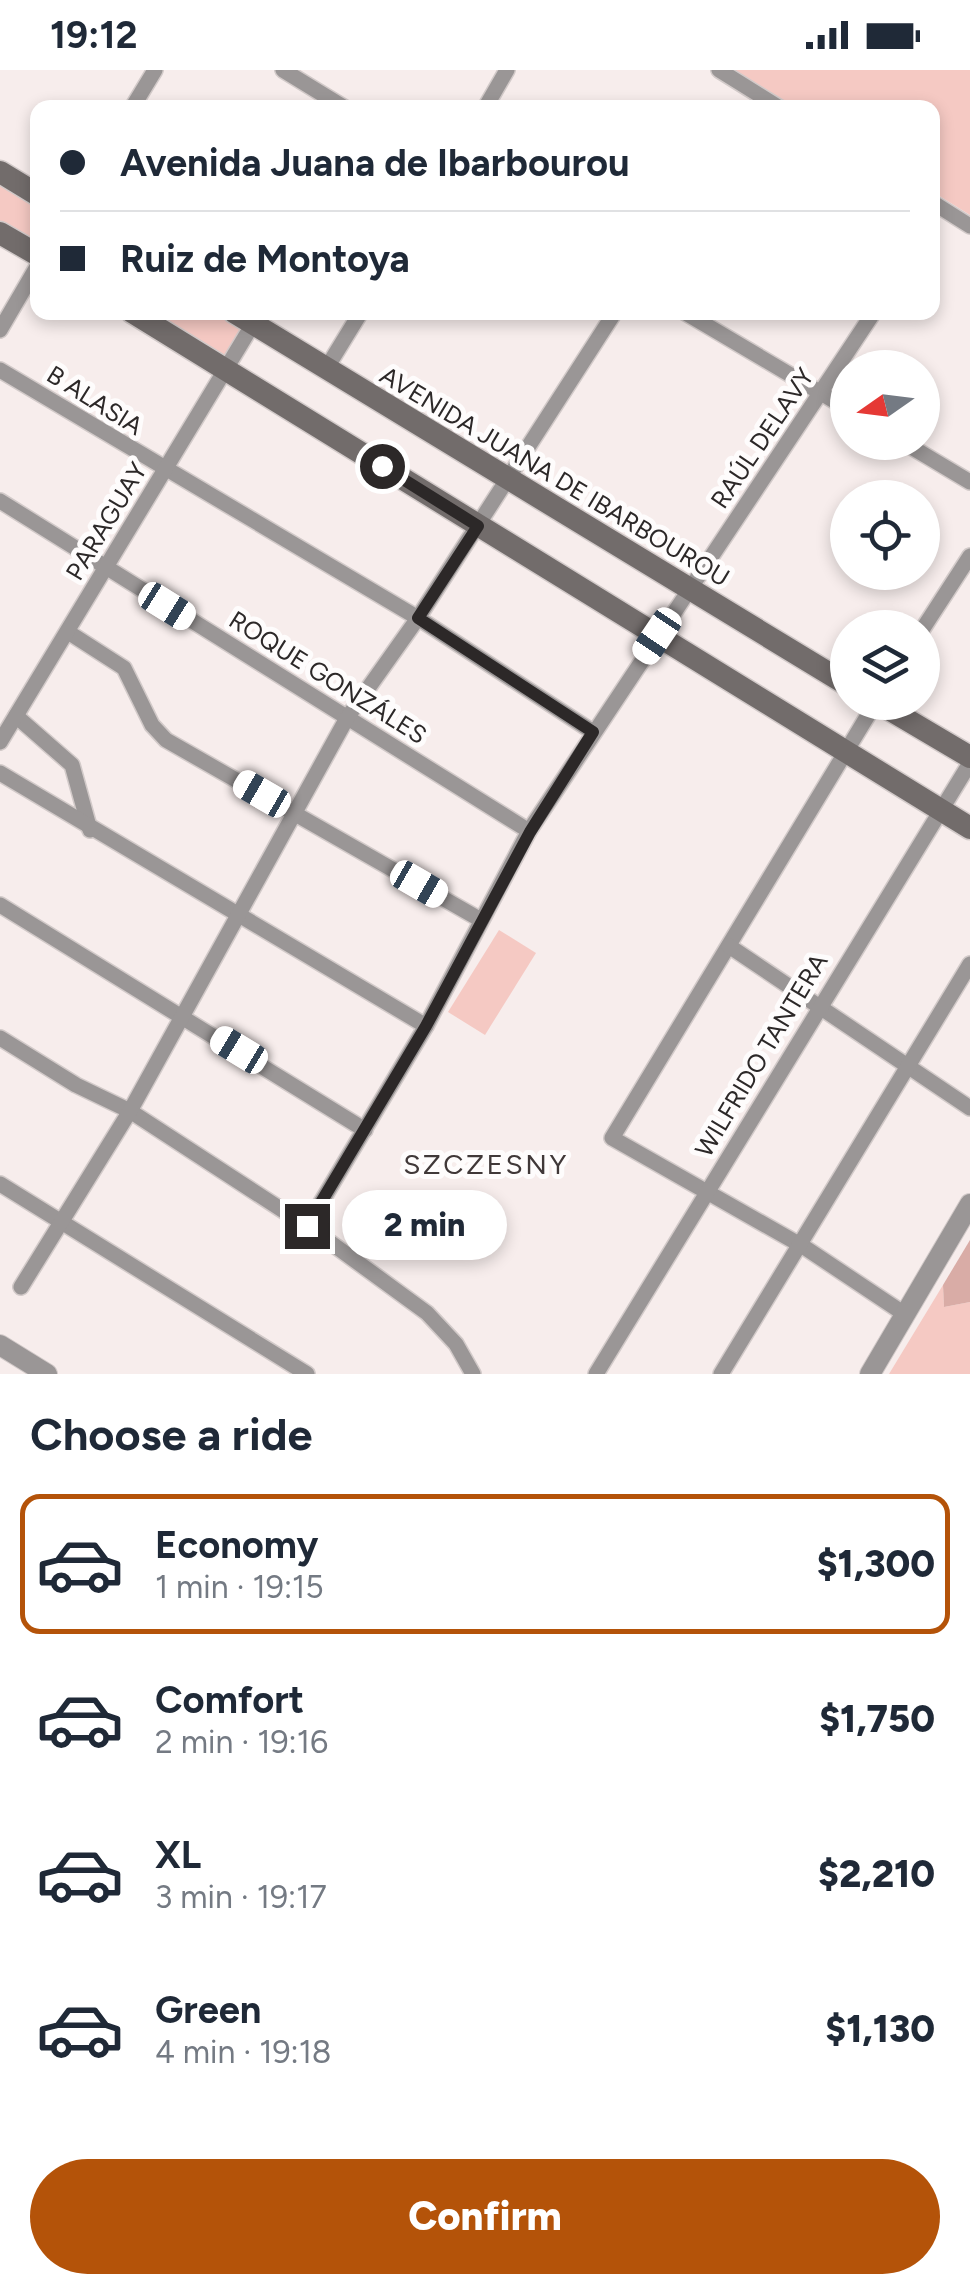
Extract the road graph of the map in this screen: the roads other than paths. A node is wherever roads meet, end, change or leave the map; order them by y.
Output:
1 (155, 70) edge
2 (283, 70) edge
3 (507, 70) edge
4 (719, 70) edge
5 (755, 92) junction
6 (137, 100) edge
7 (332, 100) edge
8 (490, 100) edge
9 (750, 100) edge
10 (768, 100) edge
11 (0, 172) edge
12 (30, 191) edge
13 (940, 211) edge
14 (970, 226) edge
15 (0, 232) edge
16 (30, 250) edge
17 (30, 279) edge
18 (145, 320) edge
19 (243, 320) edge
20 (247, 320) edge
21 (356, 320) edge
22 (610, 320) edge
23 (697, 320) edge
24 (869, 320) edge
25 (0, 330) edge
26 (225, 369) junction
27 (326, 369) junction
28 (0, 370) edge
29 (824, 395) junction
30 (830, 398) edge
31 (934, 460) edge
32 (164, 472) junction
33 (508, 480) junction
34 (970, 482) edge
35 (0, 501) edge
36 (478, 526) junction
37 (970, 556) edge
38 (107, 569) junction
39 (688, 590) junction
40 (935, 610) edge
41 (418, 618) junction
42 (68, 632) junction
43 (657, 636) junction
44 (830, 674) edge
45 (16, 716) junction
46 (347, 718) junction
47 (866, 720) edge
48 (905, 720) edge
49 (593, 732) junction
50 (0, 742) edge
51 (847, 752) junction
52 (970, 760) edge
53 (0, 773) edge
54 (939, 808) junction
55 (295, 812) junction
56 (970, 828) edge
57 (90, 830) junction
58 (530, 832) junction
59 (0, 906) edge
60 (237, 916) junction
61 (482, 920) junction
62 (729, 946) junction
63 (970, 964) edge
64 (819, 1007) junction
65 (181, 1015) junction
66 (426, 1026) junction
67 (0, 1038) edge
68 (908, 1066) junction
69 (970, 1108) edge
70 (130, 1111) junction
71 (365, 1130) junction
72 (0, 1184) edge
73 (708, 1192) junction
74 (970, 1204) edge
75 (60, 1221) junction
76 (307, 1226) junction
77 (800, 1245) junction
78 (21, 1287) dead end
79 (906, 1316) junction
80 (0, 1345) edge
81 (47, 1374) edge
82 (307, 1374) edge
83 (472, 1374) edge
84 (596, 1374) edge
85 (722, 1374) edge
86 (870, 1374) edge

1 - 6 street
2 - 7 street
3 - 8 street
4 - 5 street
5 - 9 street
5 - 10 street
11 - 12 main road
13 - 14 street
15 - 16 main road
17 - 25 street
18 - 26 main road
19 - 26 street, PARAGUAY
20 - 27 main road, AVENIDA JUANA DE IBARBOUROU
21 - 27 street
22 - 33 street
23 - 29 street
24 - 29 street, RAÚL DELAVY
26 - 32 street, PARAGUAY
26 - 36 main road
27 - 33 main road, AVENIDA JUANA DE IBARBOUROU
28 - 32 street, B ALASIA
29 - 30 street
29 - 39 street, RAÚL DELAVY
31 - 34 street
32 - 38 street, PARAGUAY
32 - 41 street, B ALASIA
33 - 36 street
33 - 39 main road, AVENIDA JUANA DE IBARBOUROU
35 - 38 street, ROQUE GONZÁLES
36 - 41 street
36 - 43 main road
37 - 40 street
38 - 42 street, PARAGUAY
38 - 46 street, ROQUE GONZÁLES
39 - 43 street, RAÚL DELAVY
39 - 44 main road, AVENIDA JUANA DE IBARBOUROU
41 - 46 street
41 - 49 street, B ALASIA
42 - 45 street, PARAGUAY
42 - 55 street
43 - 49 street, RAÚL DELAVY
43 - 51 main road
45 - 50 street, PARAGUAY
45 - 57 street
46 - 55 street
46 - 58 street, ROQUE GONZÁLES
47 - 51 street
48 - 52 main road
49 - 58 street, RAÚL DELAVY
51 - 54 main road
51 - 62 street
52 - 54 street, WILFRIDO TANTERA
53 - 57 street
54 - 56 main road
54 - 64 street, WILFRIDO TANTERA
55 - 60 street
55 - 61 street
57 - 60 street
58 - 61 street, RAÚL DELAVY
59 - 65 street
60 - 65 street
60 - 66 street
61 - 66 street, RAÚL DELAVY
62 - 64 street
62 - 73 street
63 - 68 street
64 - 68 street
64 - 73 street, WILFRIDO TANTERA
65 - 70 street
65 - 71 street
66 - 71 street, RAÚL DELAVY
67 - 70 street
68 - 69 street
68 - 77 street
70 - 75 street
70 - 76 street
71 - 76 street, RAÚL DELAVY
72 - 75 street
73 - 77 street
73 - 84 street, WILFRIDO TANTERA
74 - 79 street
75 - 78 street
75 - 82 street
76 - 83 street
77 - 79 street
77 - 85 street
79 - 86 street
80 - 81 street

